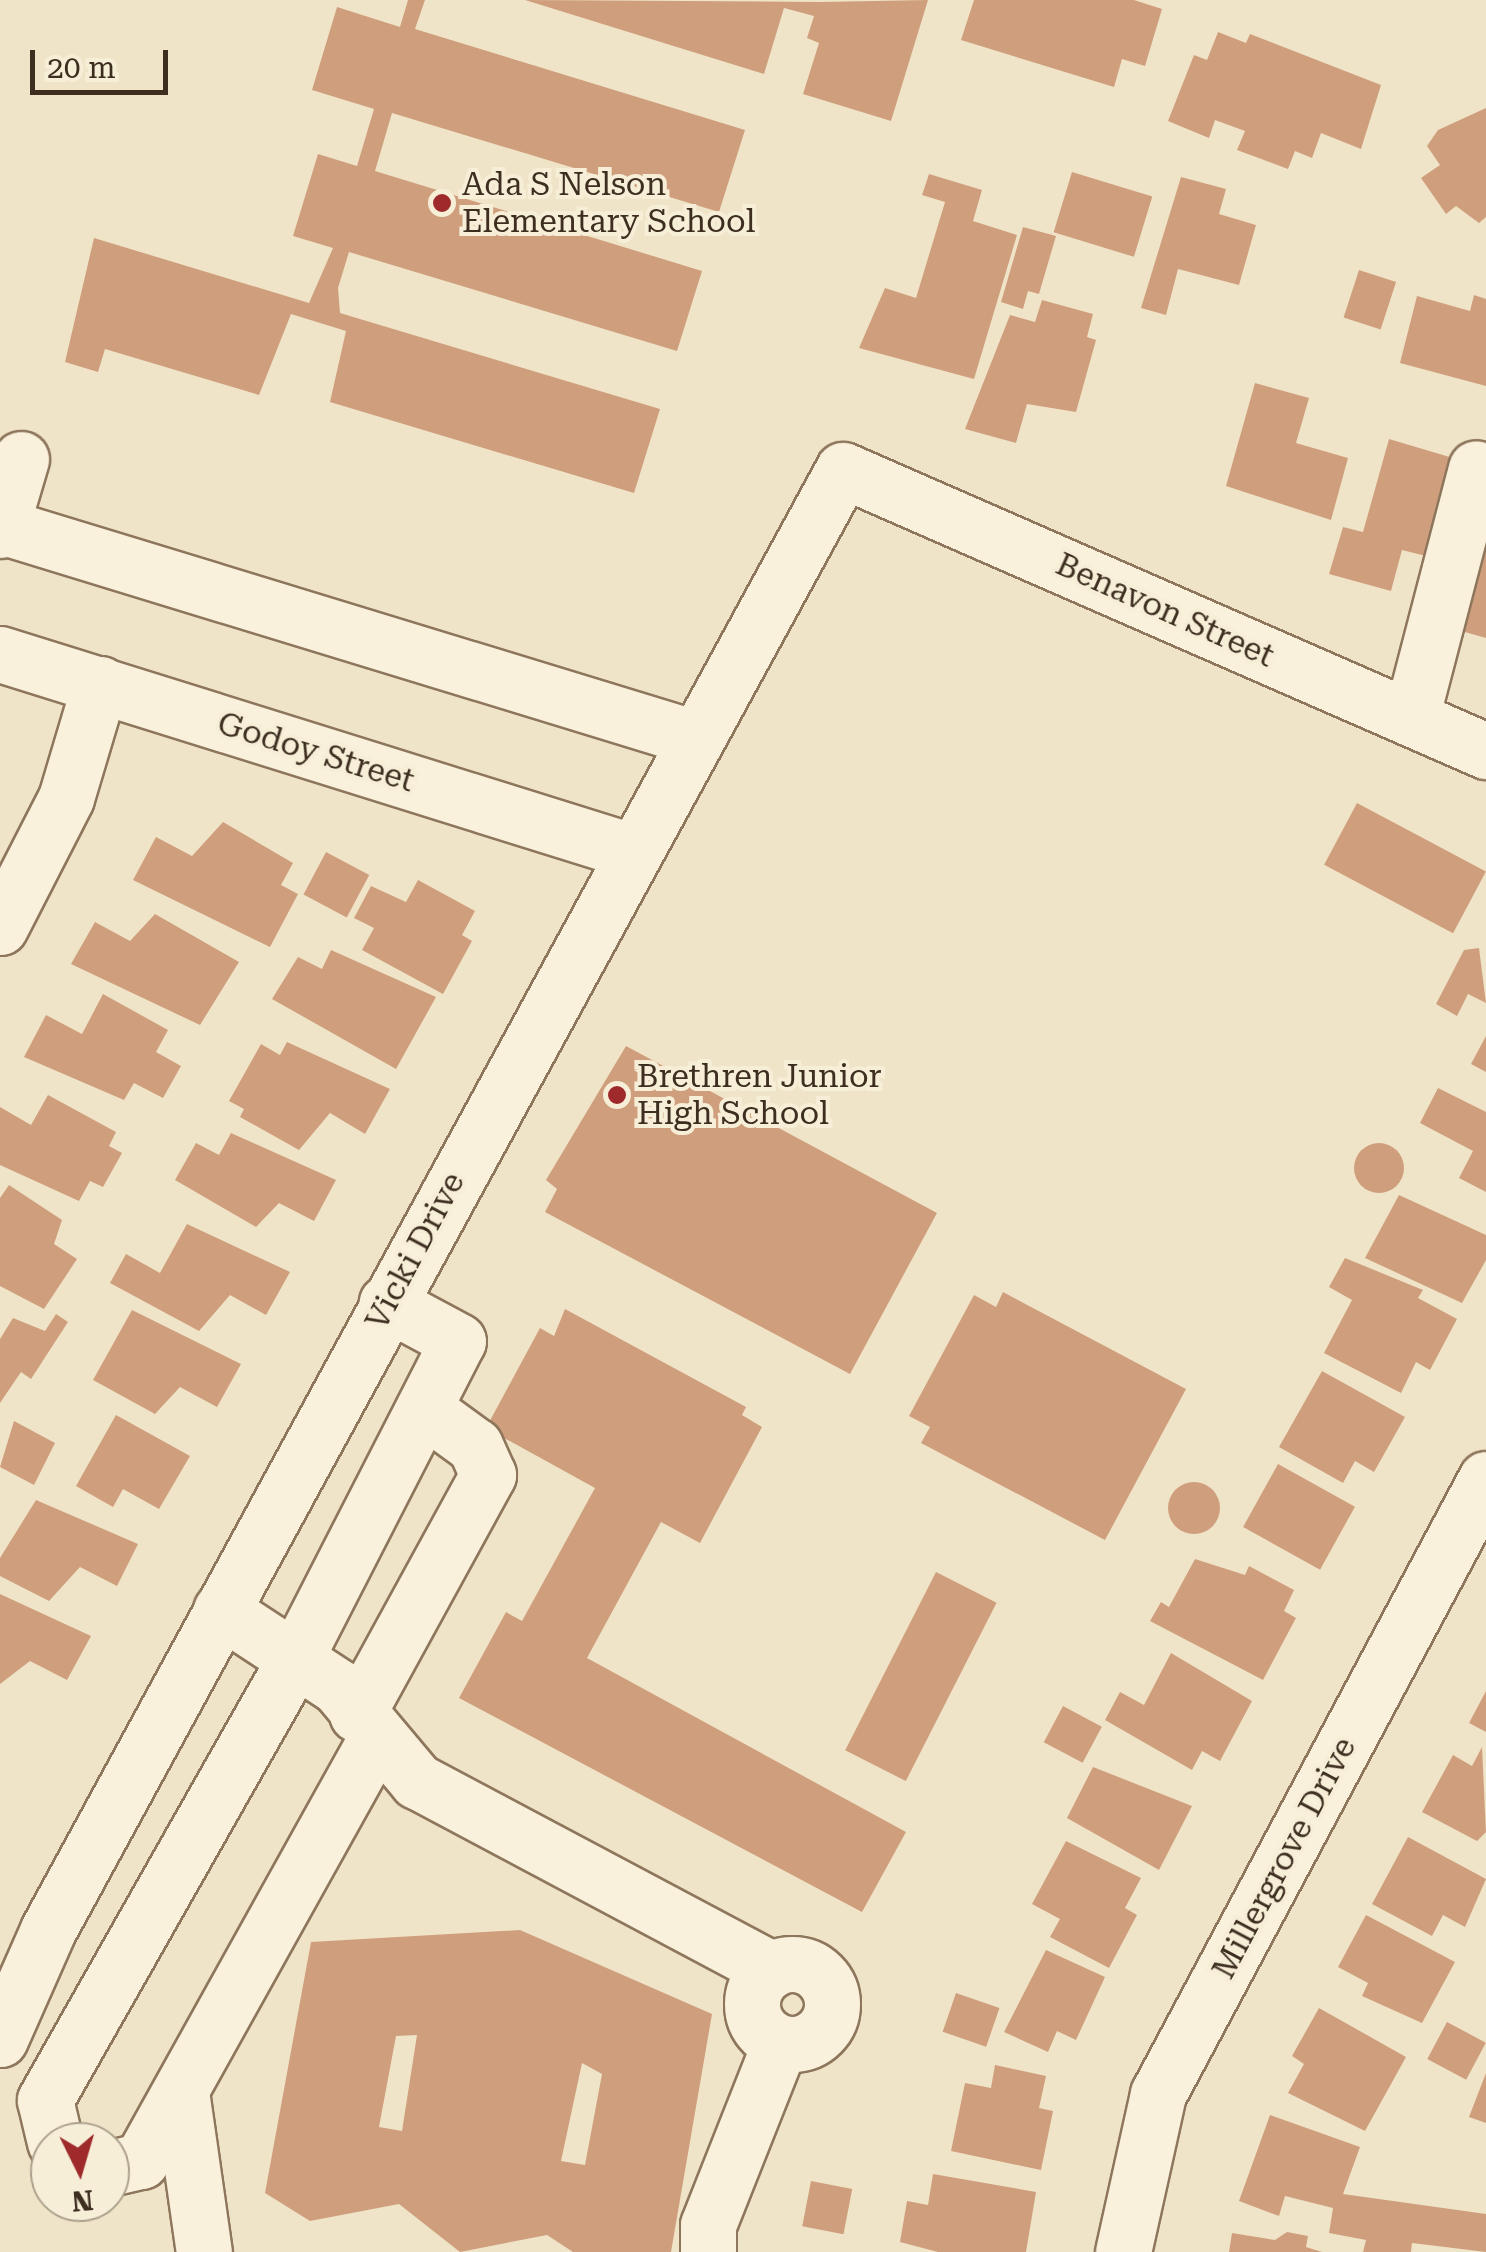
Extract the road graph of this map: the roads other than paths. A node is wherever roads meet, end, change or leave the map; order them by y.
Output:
1 (20, 459) dead end
2 (1476, 468) dead end
3 (843, 470) joint
4 (1, 528) edge
5 (0, 654) edge
6 (100, 684) junction
7 (1411, 718) junction
8 (694, 738) junction
9 (1486, 750) edge
10 (631, 852) junction
11 (0, 927) edge
12 (387, 1303) junction
13 (427, 1411) junction
14 (1486, 1479) edge
15 (221, 1610) junction
16 (295, 1659) junction
17 (366, 1728) junction
18 (13, 1972) edge
19 (0, 2039) edge
20 (181, 2090) junction
21 (50, 2122) edge
22 (130, 2163) edge
23 (204, 2252) edge
24 (708, 2252) edge
25 (1122, 2252) edge

1 - 4 street
2 - 7 street
3 - 7 street, Benavon Street
3 - 8 street, Vicki Drive
4 - 8 street
5 - 6 street, Godoy Street
6 - 10 street, Godoy Street
6 - 11 street
7 - 9 street, Benavon Street
8 - 10 street, Vicki Drive
10 - 12 street, Vicki Drive
12 - 13 street
12 - 15 street, Vicki Drive
13 - 16 street
13 - 17 street
14 - 25 street, Millergrove Drive
15 - 16 street
15 - 18 street, Vicki Drive
16 - 17 street
16 - 21 street
17 - 20 street
17 - 24 street
18 - 19 street, Vicki Drive
20 - 22 street
20 - 23 street

